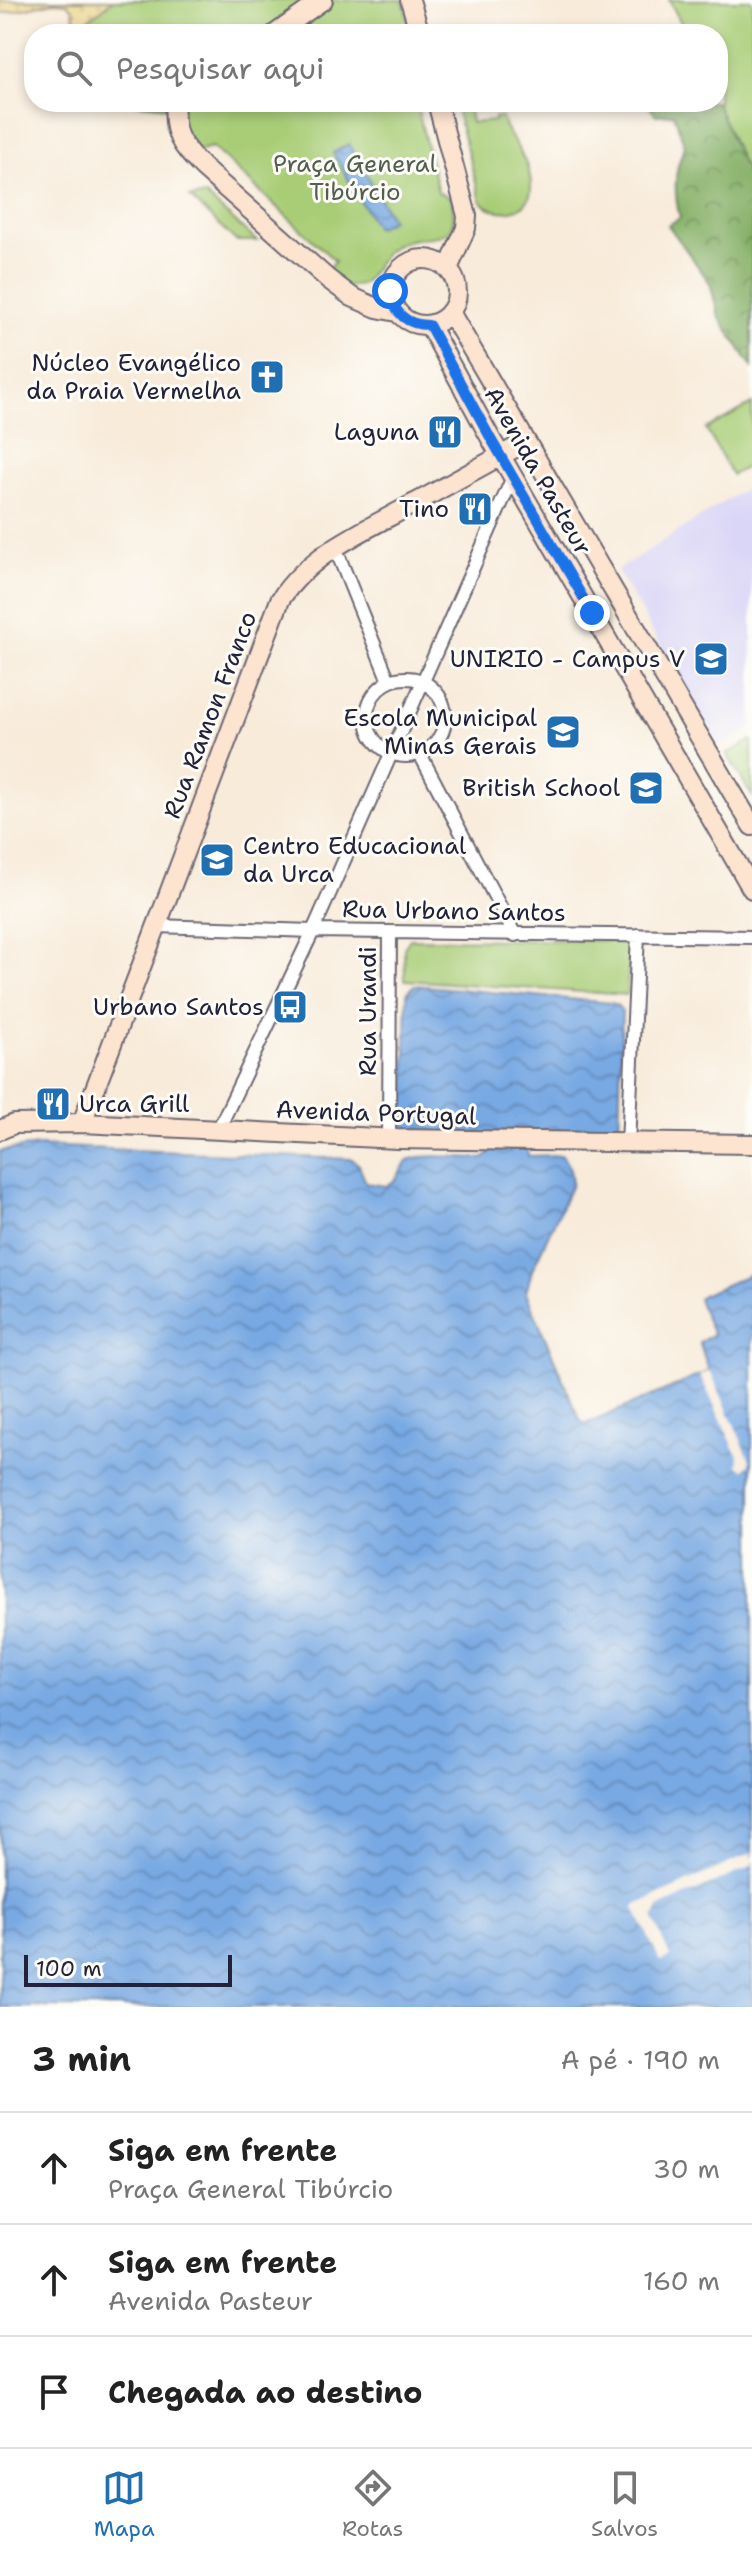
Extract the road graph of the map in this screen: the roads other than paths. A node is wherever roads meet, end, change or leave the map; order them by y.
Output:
1 (323, 0) edge
2 (410, 0) edge
3 (289, 24) edge
4 (417, 24) edge
5 (175, 112) edge
6 (440, 112) edge
7 (448, 269) junction
8 (397, 312) junction
9 (450, 312) junction
10 (429, 325) junction
11 (526, 442) junction
12 (501, 456) junction
13 (513, 477) junction
14 (335, 547) junction
15 (617, 597) junction
16 (592, 613) junction
17 (389, 681) junction
18 (423, 681) junction
19 (390, 753) junction
20 (420, 754) junction
21 (752, 826) edge
22 (752, 889) edge
23 (155, 926) junction
24 (313, 931) junction
25 (390, 932) junction
26 (515, 935) junction
27 (638, 935) junction
28 (752, 937) edge
29 (82, 1123) junction
30 (5, 1126) edge
31 (218, 1130) junction
32 (393, 1139) junction
33 (622, 1144) junction
34 (752, 1144) edge

1 - 3 street
2 - 4 street
5 - 8 street
6 - 7 street
7 - 8 street
7 - 9 street
8 - 10 street
9 - 10 street
9 - 11 street, Avenida Pasteur
10 - 12 street, Avenida Pasteur
11 - 12 street, Rua Ramon Franco
11 - 15 street, Avenida Pasteur
12 - 13 street, Avenida Pasteur
12 - 14 street, Rua Ramon Franco
13 - 16 street, Avenida Pasteur
13 - 18 street
14 - 17 street
14 - 23 street, Rua Ramon Franco
15 - 16 street
15 - 21 street, Avenida Pasteur
16 - 22 street, Avenida Pasteur
17 - 18 street
17 - 19 street
18 - 19 street
18 - 20 street
19 - 20 street
19 - 24 street
20 - 26 street
23 - 24 street, Rua Urbano Santos
23 - 29 street, Rua Ramon Franco
24 - 25 street, Rua Urbano Santos
24 - 31 street
25 - 26 street, Rua Urbano Santos
25 - 32 street, Rua Urandi
26 - 27 street, Rua Urbano Santos
27 - 28 street, Rua Urbano Santos
27 - 33 street
29 - 30 street, Avenida Portugal
29 - 31 street, Avenida Portugal
31 - 32 street, Avenida Portugal
32 - 33 street, Avenida Portugal
33 - 34 street, Avenida Portugal

